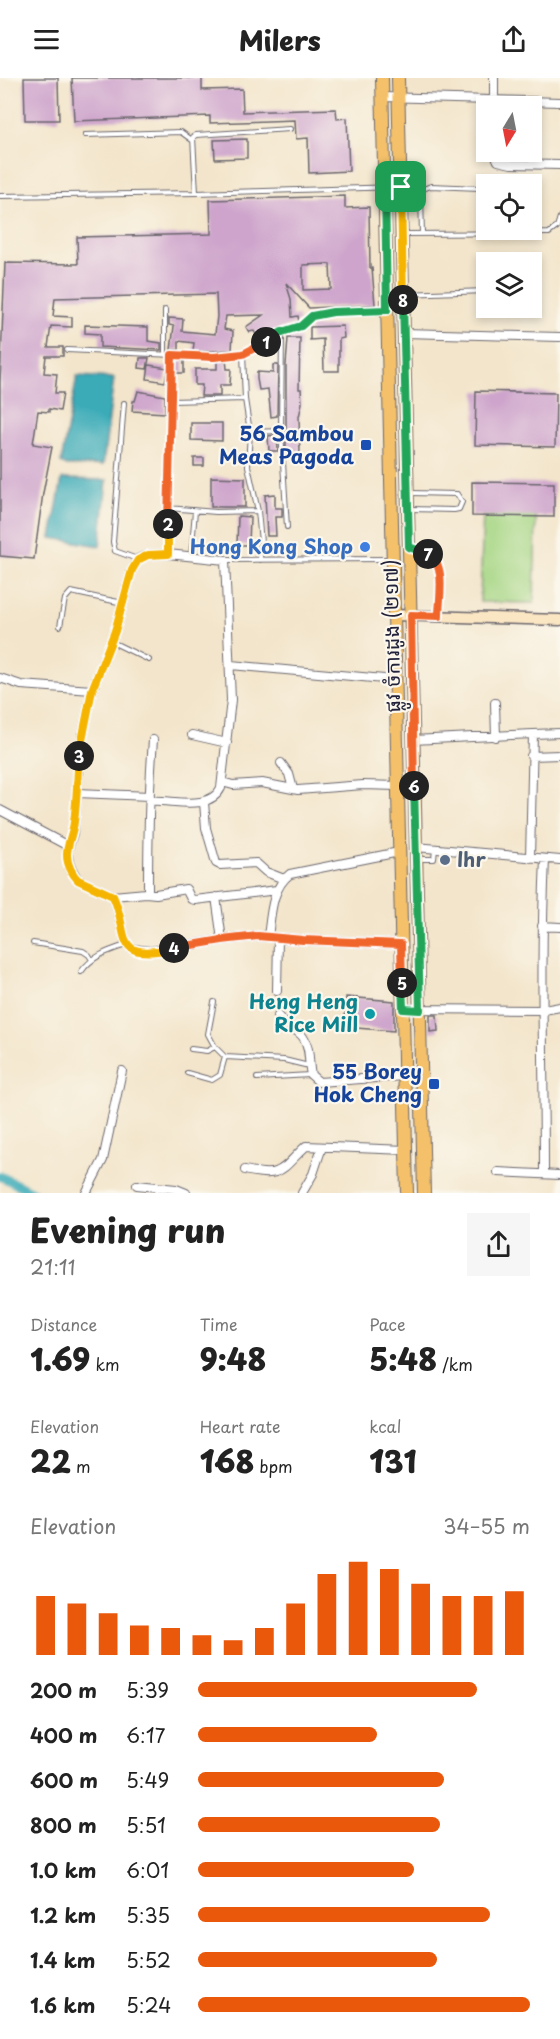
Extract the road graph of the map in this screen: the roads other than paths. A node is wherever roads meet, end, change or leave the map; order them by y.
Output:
1 (382, 78) edge
2 (398, 78) edge
3 (494, 78) edge
4 (494, 96) edge
5 (382, 97) junction
6 (399, 98) junction
7 (560, 102) edge
8 (476, 103) edge
9 (542, 103) edge
10 (290, 129) dead end
11 (85, 135) dead end
12 (192, 140) junction
13 (502, 162) edge
14 (560, 165) edge
15 (385, 187) junction
16 (401, 187) junction
17 (476, 188) edge
18 (196, 193) junction
19 (0, 196) edge
20 (560, 217) edge
21 (402, 234) junction
22 (422, 234) junction
23 (476, 291) edge
24 (403, 294) junction
25 (165, 310) dead end
26 (387, 310) junction
27 (282, 332) junction
28 (404, 333) junction
29 (560, 337) edge
30 (67, 350) dead end
31 (165, 354) junction
32 (243, 354) junction
33 (172, 355) junction
34 (245, 399) junction
35 (171, 401) junction
36 (124, 403) dead end
37 (281, 431) junction
38 (250, 432) junction
39 (409, 493) junction
40 (168, 508) junction
41 (409, 509) junction
42 (195, 511) junction
43 (258, 511) junction
44 (287, 527) dead end
45 (409, 547) junction
46 (168, 554) junction
47 (191, 557) junction
48 (393, 559) junction
49 (138, 560) junction
50 (225, 560) junction
51 (260, 560) junction
52 (123, 603) junction
53 (394, 615) junction
54 (411, 615) junction
55 (439, 616) junction
56 (560, 620) edge
57 (60, 626) dead end
58 (111, 641) junction
59 (149, 660) dead end
60 (231, 665) junction
61 (0, 678) edge
62 (395, 680) junction
63 (92, 690) junction
64 (495, 702) dead end
65 (560, 733) edge
66 (533, 734) junction
67 (192, 735) dead end
68 (496, 737) junction
69 (413, 740) junction
70 (153, 741) dead end
71 (226, 743) junction
72 (560, 755) edge
73 (531, 756) junction
74 (281, 763) dead end
75 (222, 782) junction
76 (398, 786) junction
77 (293, 789) junction
78 (77, 794) junction
79 (150, 799) junction
80 (204, 802) junction
81 (0, 810) edge
82 (68, 846) junction
83 (399, 852) junction
84 (416, 853) junction
85 (530, 858) junction
86 (545, 859) junction
87 (560, 860) edge
88 (284, 879) junction
89 (277, 890) junction
90 (146, 893) junction
91 (113, 896) junction
92 (216, 897) junction
93 (542, 926) junction
94 (560, 927) edge
95 (268, 937) junction
96 (278, 938) junction
97 (222, 940) junction
98 (33, 943) dead end
99 (401, 944) junction
100 (127, 945) junction
101 (92, 960) junction
102 (81, 972) dead end
103 (277, 990) dead end
104 (213, 1002) dead end
105 (560, 1007) edge
106 (403, 1009) junction
107 (420, 1010) junction
108 (544, 1010) junction
109 (278, 1016) dead end
110 (215, 1047) junction
111 (190, 1049) dead end
112 (225, 1057) junction
113 (309, 1066) junction
114 (122, 1071) dead end
115 (187, 1073) dead end
116 (311, 1075) junction
117 (404, 1076) junction
118 (257, 1078) dead end
119 (322, 1147) junction
120 (406, 1150) junction
121 (245, 1170) dead end
122 (498, 1172) dead end
123 (544, 1174) junction
124 (560, 1175) edge
125 (137, 1185) dead end
126 (86, 1193) edge
127 (186, 1193) edge
128 (302, 1193) edge
129 (407, 1193) edge
130 (424, 1193) edge

1 - 5 main road, ផ្លូវ ចំការដូង (២១៧)
2 - 6 main road, ផ្លូវ ចំការដូង (២១៧)
3 - 4 street
5 - 6 street
5 - 15 main road, ផ្លូវ ចំការដូង (២១៧)
6 - 8 street
6 - 16 main road, ផ្លូវ ចំការដូង (២១៧)
7 - 9 street
10 - 12 lane
11 - 12 lane
12 - 18 lane
13 - 14 street
15 - 16 lane
15 - 18 lane
15 - 26 main road, ផ្លូវ ចំការដូង (២១៧)
16 - 21 main road, ផ្លូវ ចំការដូង (២១៧)
17 - 22 lane
18 - 19 lane
20 - 22 lane
21 - 22 lane
21 - 24 main road, ផ្លូវ ចំការដូង (២១៧)
23 - 24 lane
24 - 28 main road, ផ្លូវ ចំការដូង (២១៧)
25 - 31 lane
26 - 27 lane
26 - 48 main road, ផ្លូវ ចំការដូង (២១៧)
27 - 32 lane
27 - 37 lane
28 - 29 street
28 - 39 main road, ផ្លូវ ចំការដូង (២១៧)
30 - 31 lane
31 - 33 lane
32 - 33 lane
32 - 34 lane
33 - 35 lane
34 - 35 lane
34 - 38 lane
35 - 40 lane
36 - 49 lane
37 - 38 lane
37 - 44 lane
38 - 43 lane
39 - 41 main road, ផ្លូវ ចំការដូង (២១៧)
39 - 41 lane
40 - 42 lane
40 - 46 lane
41 - 45 main road, ផ្លូវ ចំការដូង (២១៧)
42 - 43 lane
42 - 47 lane
43 - 51 lane
45 - 54 main road, ផ្លូវ ចំការដូង (២១៧)
45 - 55 lane
46 - 47 street
46 - 49 street
47 - 50 street
48 - 51 lane
48 - 53 main road, ផ្លូវ ចំការដូង (២១៧)
49 - 52 street
50 - 51 lane
50 - 60 street
52 - 57 lane
52 - 58 street
53 - 54 street
53 - 62 main road, ផ្លូវ ចំការដូង (២១៧)
54 - 55 street
54 - 69 main road, ផ្លូវ ចំការដូង (២១៧)
55 - 56 street
58 - 59 lane
58 - 63 street
60 - 62 street
60 - 71 street
61 - 63 street
62 - 76 main road, ផ្លូវ ចំការដូង (២១៧)
63 - 78 street
64 - 68 street
65 - 66 street
66 - 68 street
66 - 73 street
67 - 71 street
68 - 69 street
69 - 84 main road, ផ្លូវ ចំការដូង (២១៧)
70 - 79 street
71 - 75 street
72 - 73 street
73 - 85 street
74 - 77 street
75 - 77 street
75 - 80 street
76 - 77 street
76 - 83 main road, ផ្លូវ ចំការដូង (២១៧)
78 - 79 street
78 - 82 street
79 - 80 street
79 - 90 street
80 - 88 street
81 - 82 street
82 - 91 street
83 - 88 street
83 - 99 main road, ផ្លូវ ចំការដូង (២១៧)
84 - 85 street
84 - 107 main road, ផ្លូវ ចំការដូង (២១៧)
85 - 86 street
86 - 87 street
86 - 93 street
88 - 89 street
89 - 92 street
89 - 95 street
90 - 91 street
90 - 92 street
91 - 100 street
92 - 97 street
93 - 94 street
93 - 108 street
95 - 96 street
95 - 97 street
96 - 99 street
96 - 103 street
97 - 100 street
98 - 101 lane
99 - 106 main road, ផ្លូវ ចំការដូង (២១៧)
100 - 101 lane
101 - 102 lane
104 - 110 lane
105 - 108 street
106 - 107 street
106 - 117 main road, ផ្លូវ ចំការដូង (២១៧)
107 - 108 street
107 - 130 main road, ផ្លូវ ចំការដូង (២១៧)
108 - 123 street
109 - 113 street
110 - 111 lane
110 - 112 lane
112 - 113 lane
112 - 115 lane
113 - 116 street
114 - 126 street
116 - 117 street
116 - 118 lane
117 - 120 main road, ផ្លូវ ចំការដូង (២១៧)
119 - 120 street
119 - 121 street
119 - 128 street
120 - 129 main road, ផ្លូវ ចំការដូង (២១៧)
122 - 123 street
123 - 124 street
125 - 127 street

